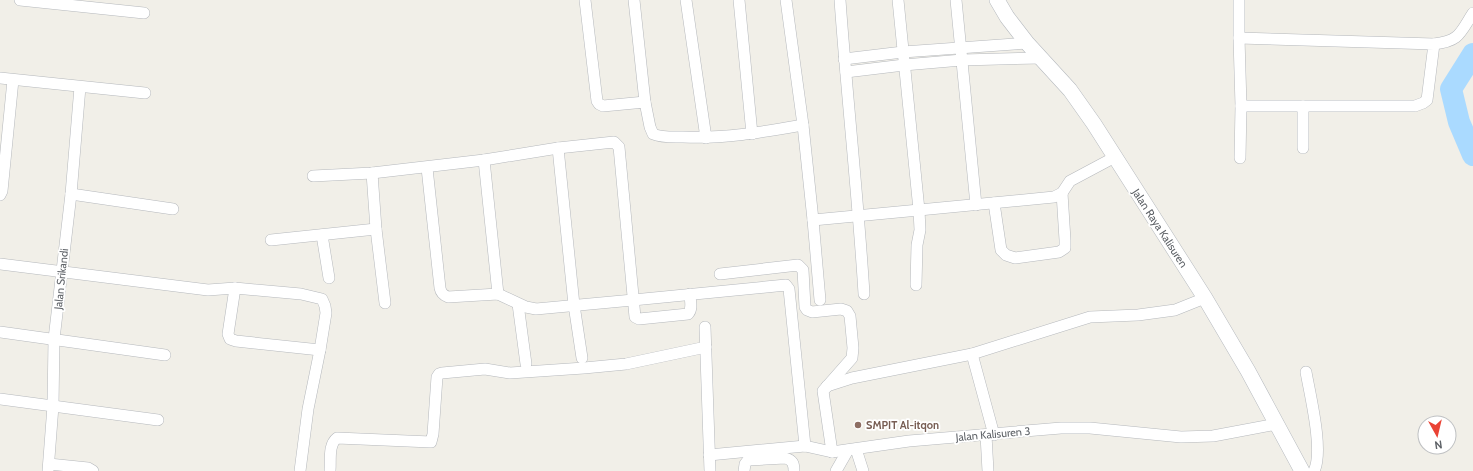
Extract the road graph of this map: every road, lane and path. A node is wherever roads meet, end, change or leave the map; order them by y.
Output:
1 (20, 0) edge
2 (585, 0) edge
3 (634, 0) edge
4 (686, 0) edge
5 (739, 0) edge
6 (786, 0) edge
7 (840, 0) edge
8 (898, 0) edge
9 (956, 0) edge
10 (997, 0) edge
11 (1239, 0) edge
12 (144, 13) dead end
13 (1473, 13) edge
14 (1239, 38) junction
15 (1027, 43) junction
16 (1434, 44) junction
17 (961, 47) junction
18 (903, 52) junction
19 (1040, 58) junction
20 (844, 59) junction
21 (962, 60) junction
22 (904, 65) junction
23 (846, 72) junction
24 (0, 78) edge
25 (13, 80) junction
26 (80, 86) junction
27 (145, 93) dead end
28 (645, 102) junction
29 (1241, 106) junction
30 (1303, 106) junction
31 (803, 125) junction
32 (752, 134) junction
33 (706, 138) junction
34 (3, 143) edge
35 (558, 148) junction
36 (1303, 148) dead end
37 (1115, 157) junction
38 (1240, 158) dead end
39 (484, 160) junction
40 (427, 168) junction
41 (372, 173) junction
42 (312, 176) dead end
43 (1062, 193) junction
44 (71, 194) junction
45 (0, 195) edge
46 (994, 203) junction
47 (976, 205) junction
48 (173, 209) dead end
49 (919, 210) junction
50 (859, 216) junction
51 (813, 220) junction
52 (376, 229) junction
53 (322, 235) junction
54 (271, 240) dead end
55 (0, 264) edge
56 (61, 272) junction
57 (720, 274) dead end
58 (329, 278) dead end
59 (916, 285) dead end
60 (235, 288) junction
61 (498, 294) junction
62 (690, 294) junction
63 (864, 294) dead end
64 (1205, 298) junction
65 (633, 300) junction
66 (820, 300) dead end
67 (385, 303) dead end
68 (518, 304) junction
69 (574, 305) junction
70 (705, 327) dead end
71 (0, 332) edge
72 (54, 339) junction
73 (706, 347) junction
74 (320, 350) junction
75 (972, 354) junction
76 (165, 355) dead end
77 (582, 358) dead end
78 (526, 364) dead end
79 (1306, 372) dead end
80 (827, 386) junction
81 (0, 399) edge
82 (53, 406) junction
83 (158, 420) dead end
84 (1277, 424) junction
85 (990, 435) junction
86 (805, 446) junction
87 (852, 449) junction
88 (832, 452) junction
89 (709, 455) junction
90 (48, 467) edge
91 (90, 469) edge
92 (300, 471) edge
93 (330, 471) edge
94 (710, 471) edge
95 (744, 471) edge
96 (794, 471) edge
97 (836, 471) edge
98 (863, 471) edge
99 (988, 471) edge
100 (1302, 471) edge
101 (1314, 471) edge

1 - 12 street
2 - 28 street
3 - 28 street
4 - 33 street
5 - 32 street
6 - 31 street
7 - 20 street
8 - 18 street
9 - 17 street
10 - 15 main road, Jalan Raya Kalisuren
11 - 14 street
13 - 16 street
14 - 16 street
14 - 29 street
15 - 17 street
15 - 19 main road, Jalan Raya Kalisuren
16 - 30 street
17 - 18 street
17 - 21 street
18 - 20 street
18 - 22 street
19 - 21 street
19 - 37 main road, Jalan Raya Kalisuren
20 - 23 street
21 - 22 street
21 - 47 street
22 - 23 street
22 - 49 street
23 - 50 street
24 - 25 street
25 - 26 street
25 - 34 street
26 - 27 street
26 - 44 street, Jalan Srikandi
28 - 33 street
29 - 30 street
29 - 38 street
30 - 36 street
31 - 32 street
31 - 51 street
32 - 33 street
34 - 45 street
35 - 39 street
35 - 65 street
35 - 69 street
37 - 43 street
37 - 64 main road, Jalan Raya Kalisuren
39 - 40 street
39 - 61 street
40 - 41 street
40 - 61 street
41 - 42 street
41 - 52 street
43 - 46 street
43 - 46 street
44 - 48 street
44 - 56 street, Jalan Srikandi
46 - 47 street
47 - 49 street
49 - 50 street
49 - 59 street
50 - 51 street
50 - 63 street
51 - 66 street
52 - 53 street
52 - 67 street
53 - 54 street
53 - 58 street
55 - 56 street
56 - 60 street
56 - 72 street, Jalan Srikandi
57 - 80 street
60 - 74 street
60 - 74 street
61 - 68 street
62 - 65 street
62 - 65 street
62 - 86 street
64 - 75 street
64 - 84 main road, Jalan Raya Kalisuren
65 - 69 street
68 - 69 street
68 - 78 street
69 - 77 street
70 - 73 street
71 - 72 street
72 - 76 street
72 - 82 street, Jalan Srikandi
73 - 89 street
73 - 93 street
74 - 92 street
75 - 80 street
75 - 85 street
79 - 101 street
80 - 88 street
81 - 82 street
82 - 83 street
82 - 90 street, Jalan Srikandi
84 - 85 street, Jalan Kalisuren 3
84 - 100 main road, Jalan Raya Kalisuren
85 - 87 street, Jalan Kalisuren 3
85 - 99 street
86 - 88 street, Jalan Kalisuren 3
86 - 89 street, Jalan Kalisuren 3
87 - 88 street, Jalan Kalisuren 3
87 - 97 street
87 - 98 street
89 - 94 street
90 - 91 street
95 - 96 street

